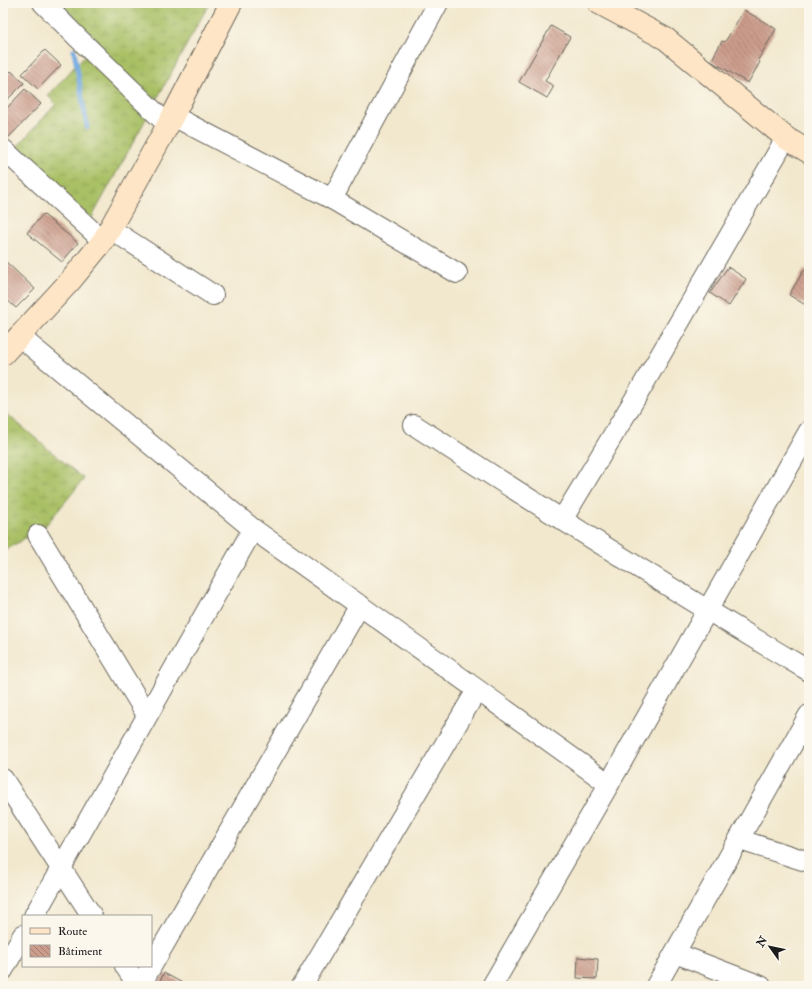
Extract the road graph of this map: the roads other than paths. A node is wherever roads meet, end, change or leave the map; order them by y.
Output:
1 (44, 3) edge
2 (231, 3) edge
3 (438, 3) edge
4 (599, 3) edge
5 (170, 121) junction
6 (786, 138) junction
7 (3, 149) edge
8 (809, 152) edge
9 (332, 198) junction
10 (106, 234) junction
11 (457, 273) dead end
12 (213, 294) dead end
13 (19, 336) junction
14 (3, 354) edge
15 (414, 425) dead end
16 (809, 431) edge
17 (562, 520) junction
18 (253, 529) junction
19 (38, 535) dead end
20 (360, 605) junction
21 (707, 611) junction
22 (809, 671) edge
23 (477, 690) junction
24 (147, 715) junction
25 (809, 716) edge
26 (3, 779) edge
27 (609, 784) junction
28 (740, 840) junction
29 (809, 862) edge
30 (60, 869) junction
31 (35, 915) edge
32 (91, 915) edge
33 (22, 936) edge
34 (675, 953) junction
35 (152, 964) edge
36 (126, 967) edge
37 (150, 967) edge
38 (3, 970) edge
39 (139, 986) edge
40 (302, 986) edge
41 (492, 986) edge
42 (656, 986) edge
43 (761, 986) edge

1 - 5 street
2 - 5 street
3 - 9 street
4 - 6 street
5 - 9 street
5 - 10 street
6 - 8 street
6 - 17 street
7 - 10 street
9 - 11 street
10 - 12 street
10 - 13 street
13 - 14 street
13 - 18 street
15 - 17 street
16 - 21 street
17 - 21 street
18 - 20 street
18 - 24 street
19 - 24 street
20 - 23 street
20 - 35 street
21 - 22 street
21 - 27 street
23 - 27 street
23 - 40 street
24 - 30 street
25 - 28 street
26 - 30 street
27 - 41 street
28 - 29 street
28 - 34 street
30 - 31 street
30 - 32 street
33 - 38 street
34 - 42 street
34 - 43 street
36 - 39 street
37 - 39 street

